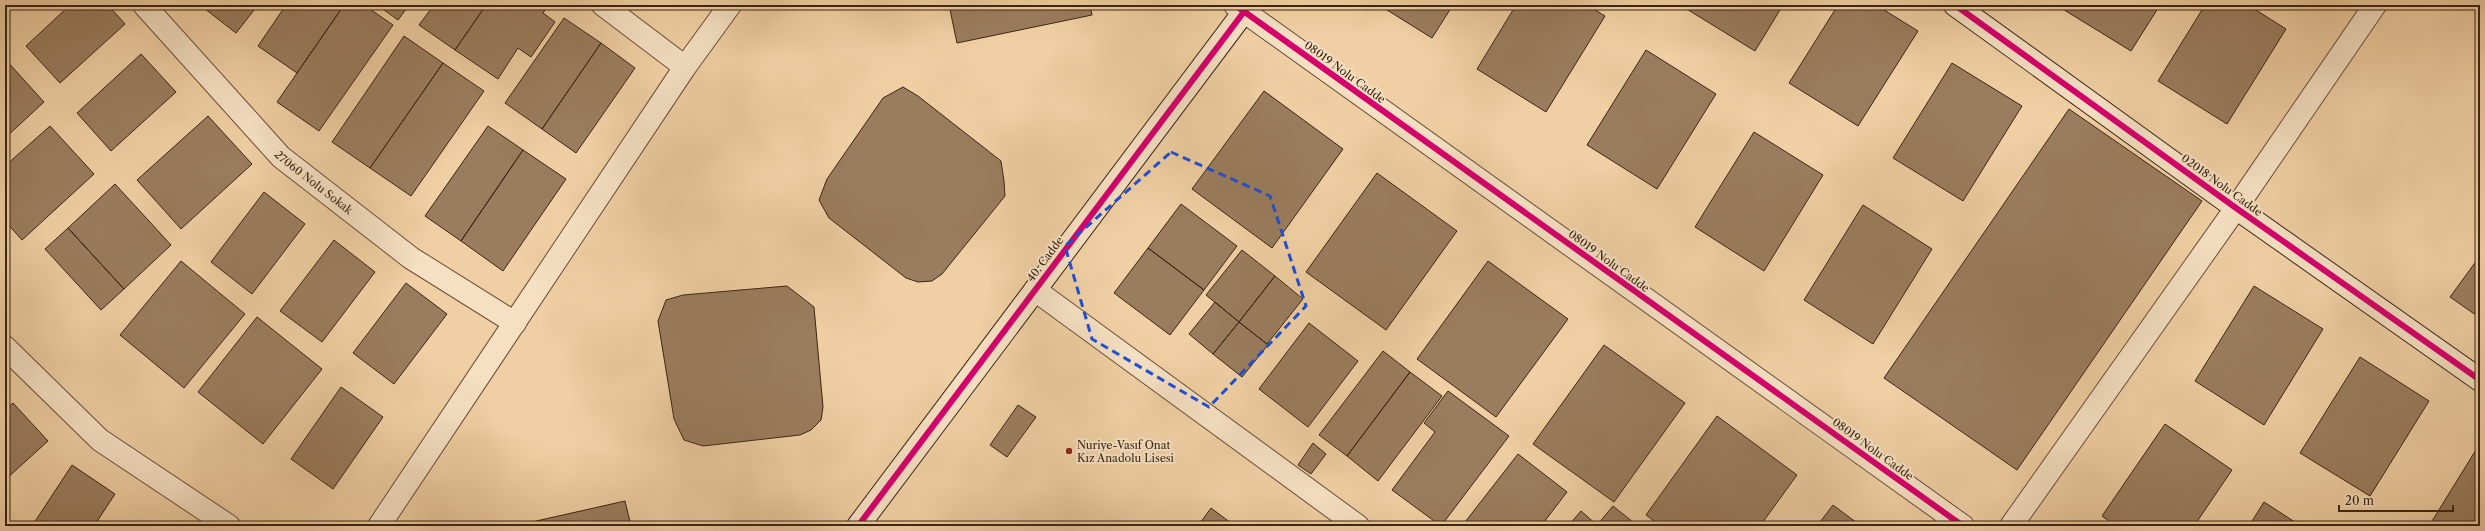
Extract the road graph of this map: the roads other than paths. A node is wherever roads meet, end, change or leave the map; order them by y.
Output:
1 (144, 5) edge
2 (603, 5) edge
3 (730, 5) edge
4 (1955, 5) edge
5 (2375, 5) edge
6 (1242, 7) edge
7 (685, 68) junction
8 (2236, 208) junction
9 (1035, 290) junction
10 (515, 323) junction
11 (5, 347) edge
12 (2480, 380) edge
13 (229, 526) edge
14 (379, 526) edge
15 (858, 526) edge
16 (1358, 526) edge
17 (1963, 526) edge
18 (2011, 526) edge

1 - 10 street, 27060 Nolu Sokak
2 - 7 street
3 - 7 street
4 - 8 street, 02018 Nolu Cadde
5 - 8 street
6 - 9 street, 40. Cadde
6 - 17 street, 08019 Nolu Cadde
7 - 10 street
8 - 12 street, 02018 Nolu Cadde
8 - 18 street
9 - 15 street, 40. Cadde
9 - 16 street
10 - 14 street
11 - 13 street

